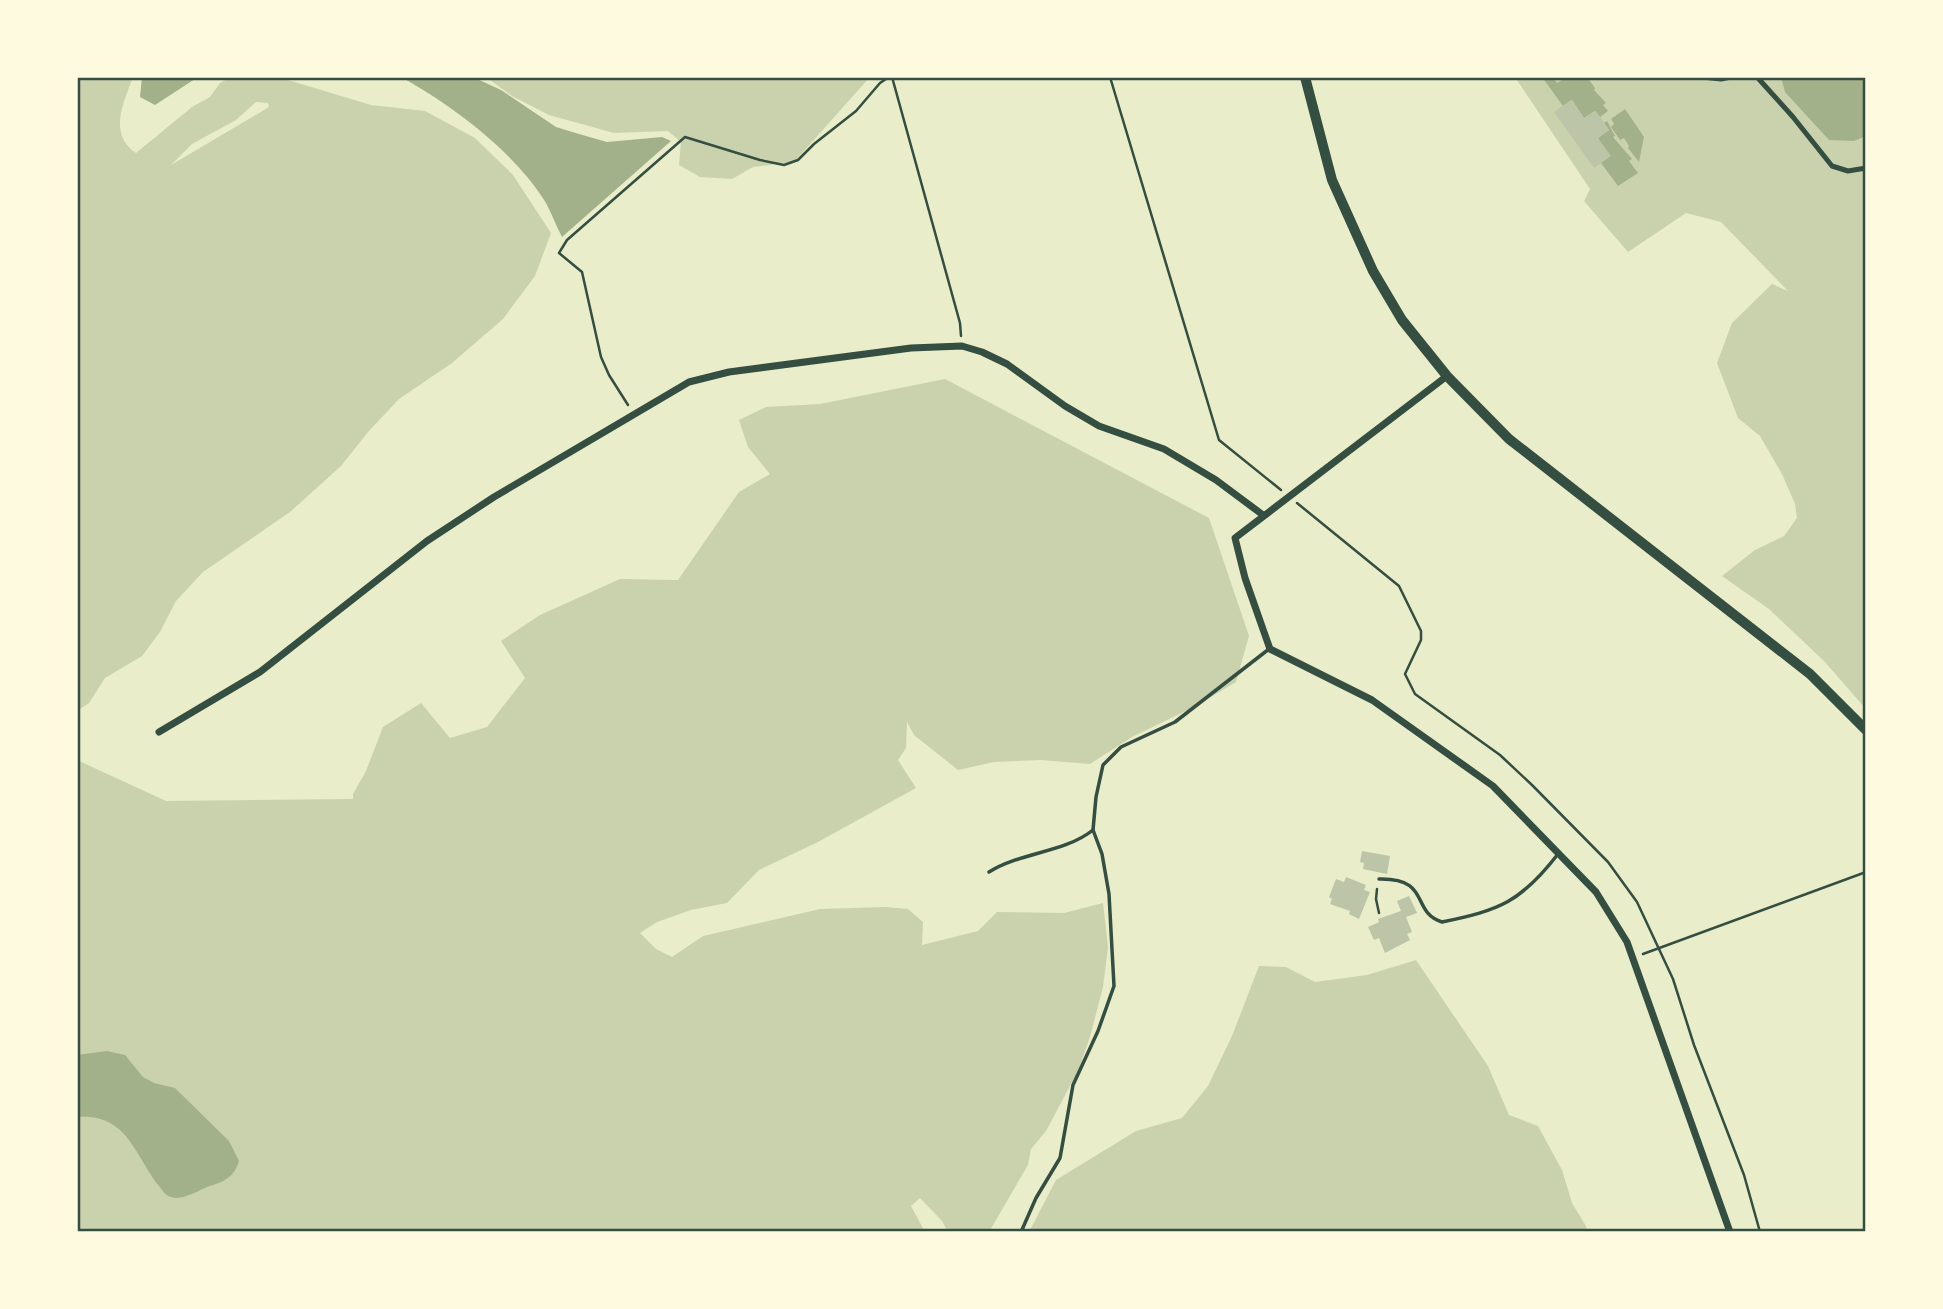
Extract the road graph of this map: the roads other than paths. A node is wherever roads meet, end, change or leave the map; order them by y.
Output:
1 (1305, 77) edge
2 (1702, 77) edge
3 (1731, 77) edge
4 (1757, 77) edge
5 (1866, 167) edge
6 (1447, 376) junction
7 (1263, 515) junction
8 (1270, 649) junction
9 (1866, 730) edge
10 (159, 733) dead end
11 (1093, 830) junction
12 (1559, 852) junction
13 (989, 872) dead end
14 (1379, 879) road end
15 (1021, 1232) edge
16 (1730, 1232) edge

1 - 6 main road
2 - 3 street
4 - 5 street
6 - 7 street
6 - 9 main road
7 - 8 street
7 - 10 street
8 - 11 lane
8 - 12 street
11 - 13 lane
11 - 15 lane
12 - 14 lane
12 - 16 street

